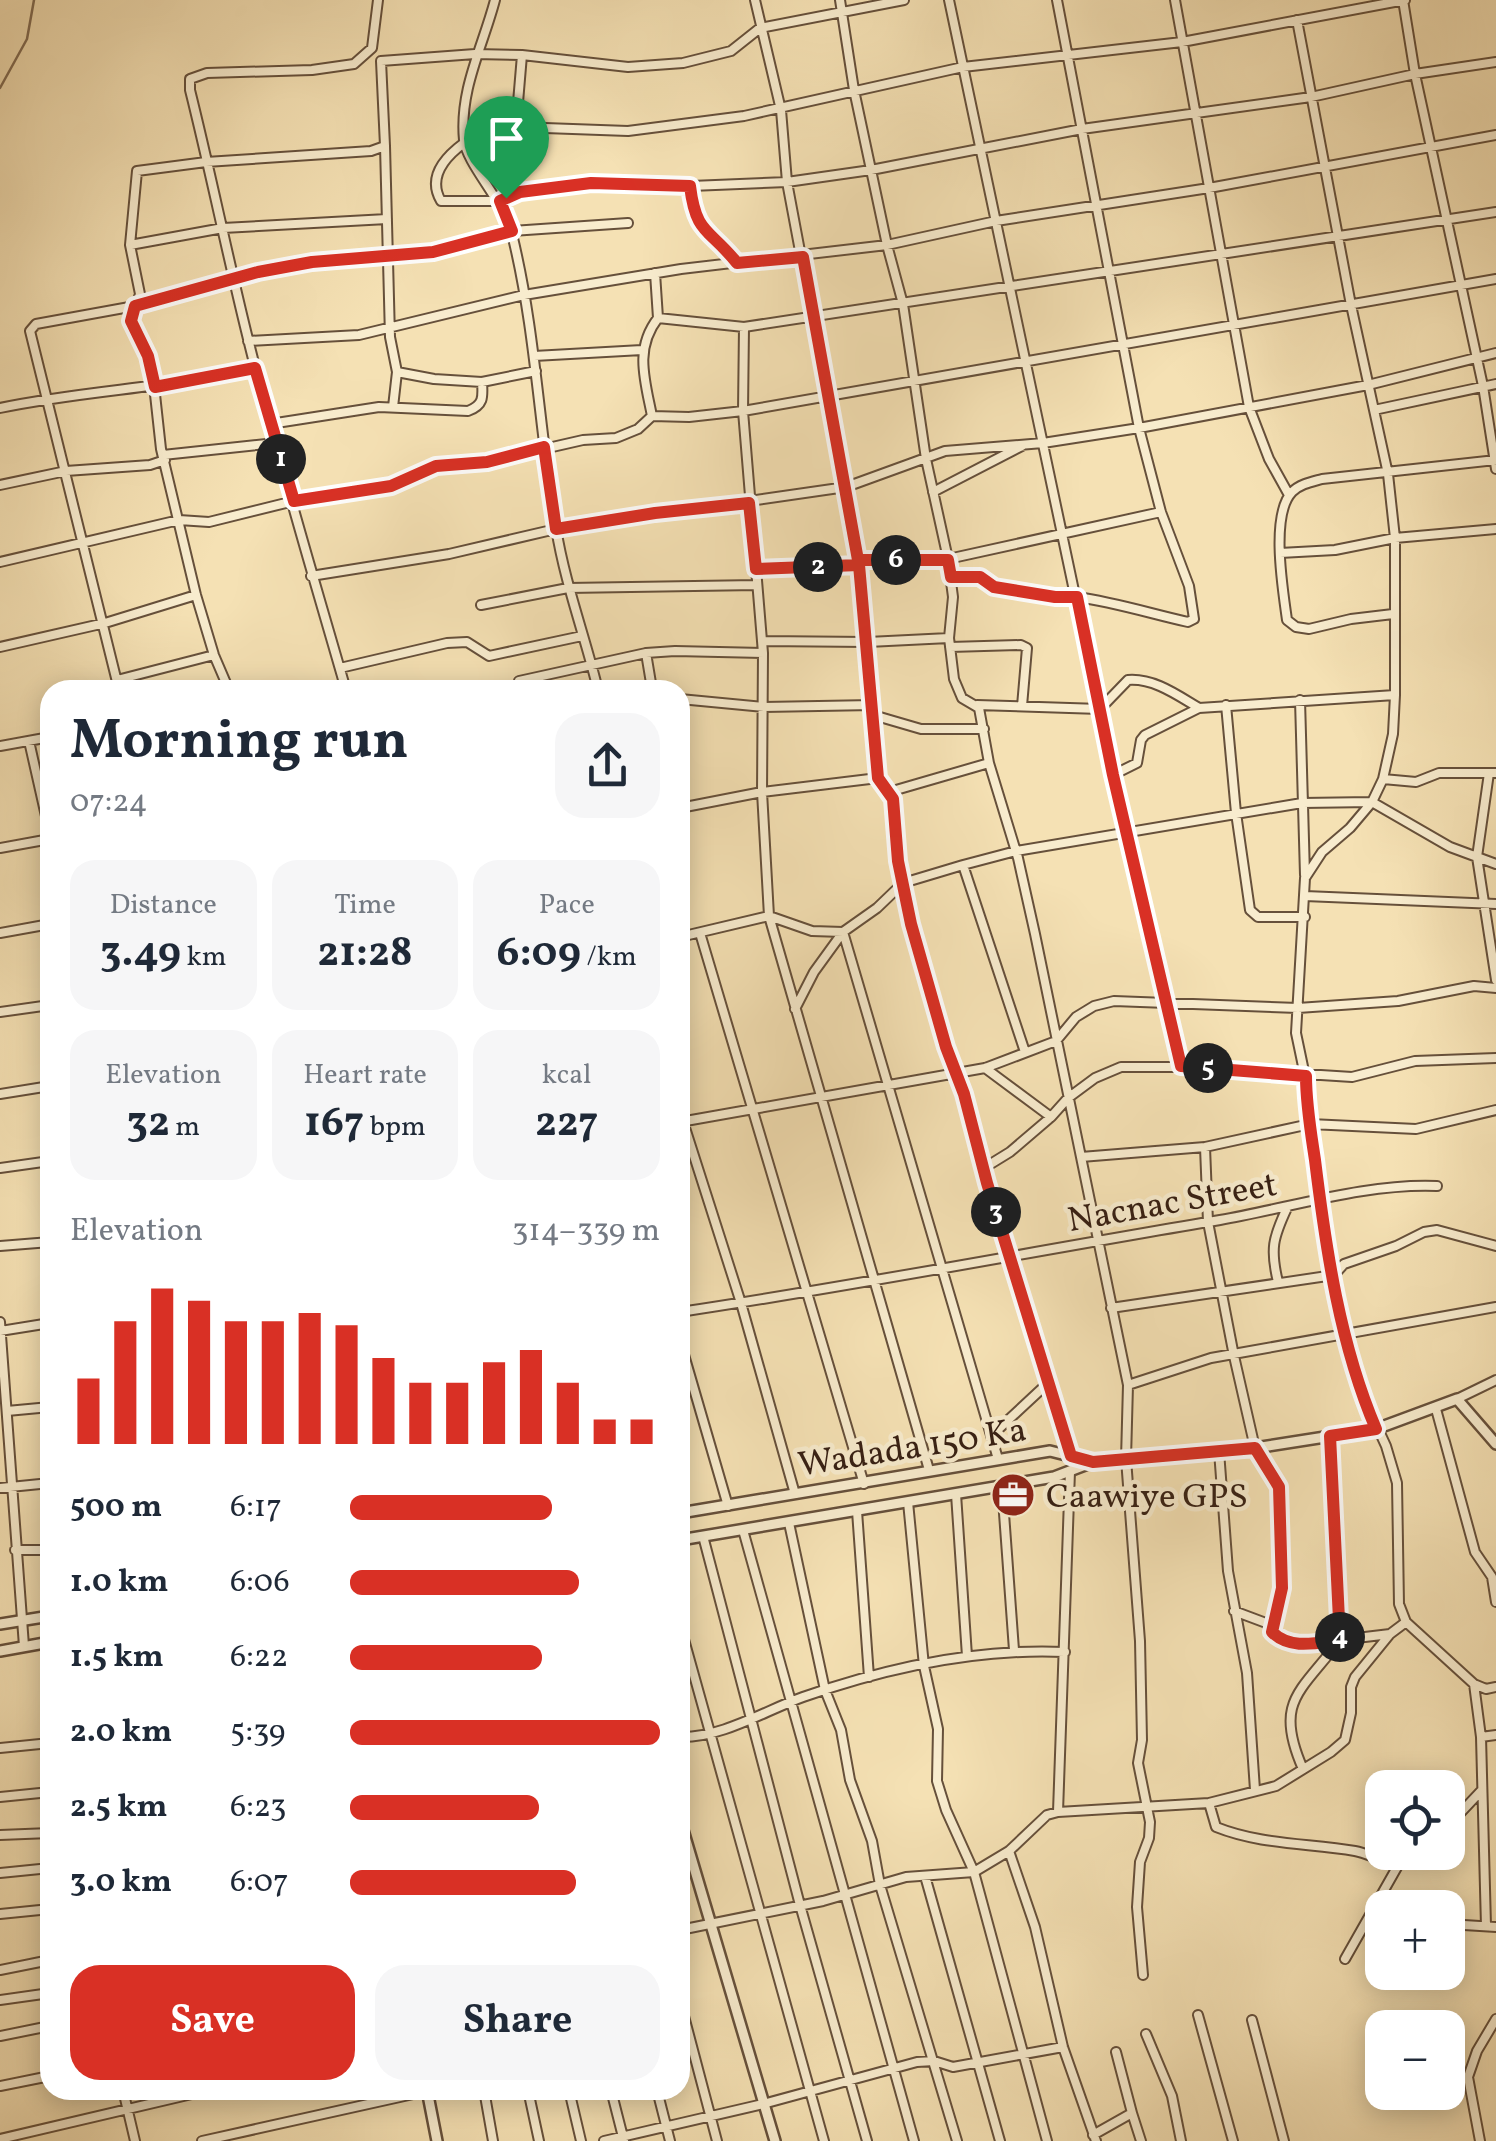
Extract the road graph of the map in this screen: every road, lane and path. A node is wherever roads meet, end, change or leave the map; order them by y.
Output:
1 (378, 0) edge
2 (495, 0) edge
3 (755, 0) edge
4 (840, 0) edge
5 (904, 0) edge
6 (949, 0) edge
7 (1057, 0) edge
8 (1175, 0) edge
9 (1404, 0) edge
10 (844, 12) junction
11 (1298, 20) junction
12 (760, 28) junction
13 (1182, 42) junction
14 (475, 54) junction
15 (522, 55) junction
16 (1068, 56) junction
17 (1496, 62) edge
18 (963, 67) junction
19 (1415, 74) junction
20 (854, 90) junction
21 (1311, 97) junction
22 (781, 110) junction
23 (1196, 115) junction
24 (517, 127) junction
25 (1082, 128) junction
26 (1496, 135) edge
27 (464, 143) junction
28 (385, 146) junction
29 (1430, 146) junction
30 (980, 147) junction
31 (206, 162) junction
32 (1327, 167) junction
33 (871, 170) junction
34 (788, 182) junction
35 (690, 186) junction
36 (1209, 188) junction
37 (503, 200) junction
38 (1096, 206) junction
39 (1496, 212) edge
40 (387, 219) junction
41 (1445, 220) junction
42 (996, 221) junction
43 (628, 223) dead end
44 (223, 228) junction
45 (512, 231) junction
46 (1339, 236) junction
47 (130, 244) junction
48 (887, 245) junction
49 (1223, 254) junction
50 (388, 256) junction
51 (803, 257) junction
52 (737, 263) junction
53 (1109, 272) junction
54 (654, 273) junction
55 (234, 279) junction
56 (1496, 279) edge
57 (1460, 285) junction
58 (1010, 287) junction
59 (524, 294) junction
60 (903, 304) junction
61 (1350, 305) junction
62 (135, 306) junction
63 (658, 318) junction
64 (812, 318) junction
65 (1234, 326) junction
66 (390, 327) junction
67 (744, 327) junction
68 (248, 341) junction
69 (1123, 345) junction
70 (642, 350) junction
71 (1496, 352) edge
72 (534, 356) junction
73 (1476, 356) junction
74 (1026, 362) junction
75 (255, 368) junction
76 (536, 371) junction
77 (396, 372) junction
78 (914, 380) junction
79 (482, 382) junction
80 (1368, 384) junction
81 (1496, 384) edge
82 (1482, 386) junction
83 (155, 387) junction
84 (828, 395) junction
85 (49, 398) junction
86 (393, 407) junction
87 (1249, 407) junction
88 (0, 408) edge
89 (1374, 410) junction
90 (743, 411) junction
91 (652, 416) junction
92 (270, 424) junction
93 (1139, 428) junction
94 (276, 443) junction
95 (1043, 443) junction
96 (1024, 445) junction
97 (544, 447) junction
98 (164, 457) junction
99 (926, 459) junction
100 (1495, 463) edge
101 (66, 470) junction
102 (1388, 474) junction
103 (0, 485) edge
104 (846, 487) junction
105 (933, 492) junction
106 (1289, 495) junction
107 (294, 501) junction
108 (749, 503) junction
109 (1161, 512) junction
110 (179, 520) junction
111 (556, 529) junction
112 (1496, 529) edge
113 (1062, 532) junction
114 (1394, 538) junction
115 (83, 544) junction
116 (1280, 554) junction
117 (948, 560) junction
118 (0, 562) edge
119 (859, 562) junction
120 (756, 569) junction
121 (310, 576) junction
122 (951, 577) junction
123 (757, 584) junction
124 (568, 588) junction
125 (196, 595) junction
126 (1077, 597) junction
127 (480, 606) dead end
128 (1393, 614) junction
129 (105, 623) junction
130 (582, 636) junction
131 (762, 641) junction
132 (868, 642) junction
133 (950, 642) junction
134 (0, 647) edge
135 (763, 653) junction
136 (646, 654) junction
137 (214, 656) junction
138 (592, 666) junction
139 (340, 668) junction
140 (117, 680) edge
141 (135, 680) edge
142 (225, 680) edge
143 (343, 680) edge
144 (524, 680) edge
145 (596, 680) edge
146 (650, 680) edge
147 (1394, 696) junction
148 (1300, 700) junction
149 (690, 701) edge
150 (977, 704) junction
151 (1226, 704) junction
152 (764, 706) junction
153 (1022, 706) junction
154 (1200, 708) junction
155 (872, 710) junction
156 (1100, 710) junction
157 (984, 729) junction
158 (40, 738) edge
159 (29, 740) junction
160 (0, 746) edge
161 (990, 763) junction
162 (1493, 773) edge
163 (1113, 775) junction
164 (878, 778) junction
165 (1383, 779) junction
166 (40, 790) edge
167 (762, 792) junction
168 (888, 792) junction
169 (1372, 802) junction
170 (1302, 803) junction
171 (690, 806) edge
172 (1236, 813) junction
173 (1126, 832) junction
174 (40, 838) edge
175 (0, 848) edge
176 (1016, 851) junction
177 (1478, 858) junction
178 (1496, 864) edge
179 (963, 865) junction
180 (1305, 878) junction
181 (903, 883) junction
182 (1305, 896) junction
183 (1496, 904) edge
184 (1484, 906) junction
185 (769, 916) junction
186 (1305, 917) junction
187 (40, 926) edge
188 (842, 932) junction
189 (0, 933) edge
190 (700, 933) junction
191 (690, 935) edge
192 (1496, 980) edge
193 (1496, 988) edge
194 (1167, 1004) junction
195 (40, 1006) edge
196 (1298, 1008) junction
197 (795, 1010) junction
198 (0, 1012) edge
199 (1056, 1040) junction
200 (1025, 1052) junction
201 (1496, 1058) edge
202 (1181, 1066) junction
203 (985, 1068) junction
204 (955, 1074) junction
205 (1306, 1076) junction
206 (40, 1088) edge
207 (887, 1088) junction
208 (0, 1094) edge
209 (819, 1097) junction
210 (1068, 1098) junction
211 (751, 1110) junction
212 (1496, 1110) edge
213 (690, 1118) edge
214 (1052, 1118) junction
215 (1310, 1124) junction
216 (1205, 1146) junction
217 (690, 1147) edge
218 (1081, 1158) junction
219 (40, 1162) edge
220 (0, 1168) edge
221 (984, 1168) junction
222 (1437, 1186) dead end
223 (1320, 1200) junction
224 (1288, 1208) junction
225 (1208, 1222) junction
226 (1096, 1242) junction
227 (40, 1243) edge
228 (0, 1246) edge
229 (1496, 1246) edge
230 (1010, 1258) junction
231 (940, 1270) junction
232 (1334, 1275) junction
233 (874, 1281) junction
234 (1278, 1282) junction
235 (1222, 1291) junction
236 (806, 1292) junction
237 (741, 1303) junction
238 (1496, 1307) edge
239 (1111, 1308) junction
240 (690, 1311) edge
241 (0, 1322) edge
242 (40, 1324) edge
243 (0, 1331) edge
244 (1345, 1336) junction
245 (1234, 1356) junction
246 (690, 1375) edge
247 (1496, 1380) edge
248 (1048, 1383) junction
249 (1128, 1385) junction
250 (1457, 1399) junction
251 (40, 1408) edge
252 (1436, 1409) junction
253 (7, 1411) junction
254 (1376, 1429) junction
255 (991, 1436) junction
256 (1330, 1436) junction
257 (1496, 1444) edge
258 (1255, 1448) junction
259 (1218, 1451) junction
260 (1071, 1456) junction
261 (998, 1459) junction
262 (1126, 1459) junction
263 (1093, 1462) junction
264 (929, 1470) junction
265 (1070, 1471) junction
266 (40, 1484) edge
267 (864, 1484) junction
268 (1002, 1486) junction
269 (11, 1487) junction
270 (0, 1488) edge
271 (795, 1494) junction
272 (956, 1494) junction
273 (908, 1502) junction
274 (728, 1506) junction
275 (857, 1511) junction
276 (690, 1512) edge
277 (789, 1523) junction
278 (743, 1530) junction
279 (703, 1536) junction
280 (690, 1538) edge
281 (15, 1550) junction
282 (40, 1550) edge
283 (1496, 1602) edge
284 (1234, 1611) junction
285 (40, 1618) edge
286 (19, 1621) junction
287 (1406, 1622) junction
288 (0, 1624) edge
289 (1272, 1632) junction
290 (1390, 1634) junction
291 (1340, 1640) junction
292 (40, 1644) edge
293 (24, 1646) junction
294 (1014, 1650) junction
295 (0, 1651) edge
296 (1066, 1652) junction
297 (967, 1656) junction
298 (690, 1660) edge
299 (924, 1666) junction
300 (869, 1677) junction
301 (1474, 1684) junction
302 (1496, 1687) edge
303 (825, 1690) junction
304 (791, 1702) junction
305 (753, 1718) junction
306 (711, 1732) junction
307 (1496, 1734) edge
308 (690, 1735) edge
309 (1481, 1737) junction
310 (40, 1744) edge
311 (0, 1748) edge
312 (1303, 1769) junction
313 (1255, 1790) junction
314 (1481, 1790) junction
315 (40, 1793) edge
316 (0, 1797) edge
317 (1209, 1803) junction
318 (1146, 1807) junction
319 (1465, 1807) edge
320 (1058, 1812) junction
321 (40, 1833) edge
322 (0, 1835) edge
323 (1009, 1850) junction
324 (1365, 1853) edge
325 (690, 1854) edge
326 (40, 1869) edge
327 (974, 1872) junction
328 (0, 1873) edge
329 (925, 1876) junction
330 (880, 1885) junction
331 (846, 1895) junction
332 (800, 1906) junction
333 (40, 1910) edge
334 (0, 1914) edge
335 (759, 1914) junction
336 (710, 1923) junction
337 (1365, 1923) edge
338 (1465, 1925) edge
339 (1491, 1927) edge
340 (690, 1928) edge
341 (1344, 1959) dead end
342 (40, 1962) edge
343 (0, 1970) edge
344 (1143, 1975) dead end
345 (40, 1994) edge
346 (0, 2000) edge
347 (1198, 2015) dead end
348 (1496, 2019) edge
349 (1252, 2020) dead end
350 (40, 2028) edge
351 (1146, 2034) dead end
352 (0, 2036) edge
353 (690, 2039) edge
354 (1063, 2047) junction
355 (1116, 2052) dead end
356 (1022, 2054) junction
357 (934, 2061) junction
358 (980, 2062) junction
359 (894, 2068) junction
360 (40, 2078) edge
361 (850, 2080) junction
362 (0, 2086) edge
363 (810, 2091) junction
364 (125, 2100) edge
365 (163, 2100) edge
366 (383, 2100) edge
367 (428, 2100) edge
368 (486, 2100) edge
369 (530, 2100) edge
370 (572, 2100) edge
371 (614, 2100) edge
372 (660, 2100) edge
373 (764, 2104) junction
374 (127, 2108) junction
375 (1132, 2112) junction
376 (710, 2115) junction
377 (666, 2125) junction
378 (1094, 2138) edge
379 (0, 2139) edge
380 (624, 2139) edge
381 (433, 2140) edge
382 (135, 2141) edge
383 (202, 2141) edge
384 (494, 2141) edge
385 (539, 2141) edge
386 (581, 2141) edge
387 (604, 2141) edge
388 (670, 2141) edge
389 (717, 2141) edge
390 (775, 2141) edge
391 (824, 2141) edge
392 (867, 2141) edge
393 (914, 2141) edge
394 (957, 2141) edge
395 (1000, 2141) edge
396 (1047, 2141) edge
397 (1141, 2141) edge
398 (1181, 2141) edge
399 (1233, 2141) edge
400 (1284, 2141) edge
401 (1480, 2141) edge

1 - 31 street
2 - 14 street
3 - 12 street
4 - 10 street
5 - 10 street
6 - 18 street
7 - 16 street
8 - 13 street
9 - 11 street
9 - 19 street
10 - 12 street
10 - 20 street
11 - 13 street
11 - 21 street
12 - 15 street
12 - 22 street
13 - 16 street
13 - 23 street
14 - 15 street
14 - 27 street
14 - 28 street
15 - 24 street
16 - 18 street
16 - 25 street
17 - 19 street
18 - 20 street
18 - 30 street
19 - 21 street
19 - 29 street
20 - 22 street
20 - 33 street
21 - 23 street
21 - 32 street
22 - 24 street
22 - 34 street
23 - 25 street
23 - 36 street
24 - 37 street
25 - 30 street
25 - 38 street
26 - 29 street
27 - 37 street
27 - 37 street
28 - 31 street
28 - 40 street
29 - 32 street
29 - 41 street
30 - 33 street
30 - 42 street
31 - 44 street
31 - 47 street
32 - 36 street
32 - 46 street
33 - 34 street
33 - 48 street
34 - 35 street
34 - 51 street
35 - 37 street
35 - 52 street
36 - 38 street
36 - 49 street
37 - 45 street
38 - 42 street
38 - 53 street
39 - 41 street
40 - 44 street
40 - 50 street
41 - 46 street
41 - 57 street
42 - 48 street
42 - 58 street
43 - 45 street
44 - 47 street
44 - 55 street
45 - 50 street
45 - 59 street
46 - 49 street
46 - 61 street
47 - 62 street
48 - 51 street
48 - 60 street
49 - 53 street
49 - 65 street
50 - 55 street
50 - 66 street
51 - 52 street
51 - 64 street
52 - 54 street
53 - 58 street
53 - 69 street
54 - 59 street
54 - 63 street
55 - 62 street
55 - 68 street
56 - 57 street
57 - 61 street
57 - 73 street
58 - 60 street
58 - 74 street
59 - 66 street
59 - 72 street
60 - 64 street
60 - 78 street
61 - 65 street
61 - 80 street
62 - 83 street
62 - 85 street
63 - 67 street
63 - 70 street
64 - 67 street
64 - 84 street
65 - 69 street
65 - 87 street
66 - 68 street
66 - 77 street
67 - 90 street
68 - 75 street
69 - 74 street
69 - 93 street
70 - 72 street
70 - 91 street
71 - 73 street
72 - 76 street
73 - 80 street
73 - 82 street
74 - 78 street
74 - 95 street
75 - 83 street
75 - 92 street
76 - 79 street
76 - 97 street
77 - 79 street
77 - 86 street
78 - 84 street
78 - 99 street
79 - 86 street
80 - 87 street
80 - 89 street
81 - 82 street
82 - 89 street
82 - 100 street
83 - 85 street
83 - 98 street
84 - 90 street
84 - 104 street
85 - 88 street
85 - 101 street
86 - 92 street
87 - 93 street
87 - 106 street
89 - 102 street
90 - 91 street
90 - 108 street
91 - 97 street
92 - 94 street
93 - 95 street
93 - 109 street
94 - 98 street
94 - 107 street
95 - 96 street
95 - 113 street
96 - 99 street
96 - 105 street
97 - 107 street
97 - 111 street
98 - 101 street
98 - 110 street
99 - 104 street
99 - 105 street
100 - 102 street
101 - 103 street
101 - 115 street
102 - 106 street
102 - 114 street
104 - 108 street
104 - 119 street
105 - 117 street
106 - 116 street
107 - 110 street
107 - 121 street
108 - 111 street
108 - 120 street
109 - 113 street
109 - 126 street
110 - 115 street
110 - 125 street
111 - 121 street
111 - 124 street
112 - 114 street
113 - 117 street
113 - 126 street
114 - 116 street
114 - 128 street
115 - 118 street
115 - 129 street
116 - 128 street
117 - 119 street
117 - 122 street
119 - 120 street
119 - 132 street
120 - 123 street
121 - 139 street
122 - 126 street
122 - 133 street
123 - 124 street
123 - 131 street
124 - 127 street
124 - 130 street
125 - 129 street
125 - 137 street
126 - 156 street
128 - 147 street
129 - 134 street
129 - 140 street
130 - 138 street
130 - 139 street
131 - 132 street
131 - 135 street
132 - 133 street
132 - 155 street
133 - 150 street
133 - 153 street
135 - 136 street
135 - 152 street
136 - 138 street
136 - 146 street
137 - 141 street
137 - 142 street
138 - 144 street
138 - 145 street
139 - 143 street
147 - 148 street
147 - 165 street
148 - 151 street
148 - 170 street
149 - 152 street
150 - 153 street
150 - 157 street
151 - 154 street
151 - 172 street
152 - 155 street
152 - 167 street
153 - 156 street
154 - 156 street
154 - 163 street
155 - 157 street
155 - 164 street
156 - 163 street
157 - 161 street
158 - 159 street
159 - 160 street
159 - 166 street
161 - 168 street
161 - 176 street
162 - 165 street
162 - 177 street
163 - 173 street
164 - 167 street
164 - 168 street
165 - 169 street
167 - 171 street
167 - 185 street
168 - 181 street
169 - 170 street
169 - 177 street
169 - 180 street
170 - 172 street
170 - 180 street
172 - 173 street
172 - 186 street
173 - 176 street
173 - 194 street
174 - 175 street
176 - 179 street
176 - 199 street
177 - 178 street
177 - 184 street
179 - 181 street
179 - 200 street
180 - 182 street
181 - 188 street
181 - 204 street
182 - 184 street
182 - 186 street
183 - 184 street
184 - 192 street
185 - 188 street
185 - 190 street
185 - 197 street
186 - 196 street
187 - 189 street
188 - 197 street
188 - 207 street
190 - 191 street
190 - 211 street
193 - 196 street
194 - 196 street
194 - 199 street
194 - 202 street
195 - 198 street
196 - 205 street
197 - 209 street
199 - 200 street
199 - 210 street
200 - 203 street
201 - 205 street
202 - 205 street
202 - 210 street
203 - 204 street
203 - 214 street
204 - 207 street
204 - 221 street
205 - 215 street
206 - 208 street
207 - 209 street
207 - 231 street
209 - 211 street
209 - 233 street
210 - 214 street
210 - 218 street
211 - 213 street
211 - 236 street
212 - 215 street
214 - 221 street
215 - 216 street
215 - 223 street
216 - 218 street
216 - 225 street
217 - 237 street
218 - 226 street
219 - 220 street
221 - 230 street
222 - 223 street, Nacnac Street
223 - 224 street, Nacnac Street
223 - 232 street
224 - 225 street, Nacnac Street
224 - 234 street
225 - 226 street, Nacnac Street
225 - 235 street
226 - 230 street, Nacnac Street
226 - 239 street
227 - 228 street
229 - 232 street
230 - 231 street, Nacnac Street
230 - 248 street
231 - 233 street, Nacnac Street
231 - 255 street
232 - 234 street
232 - 244 street
233 - 236 street, Nacnac Street
233 - 264 street
234 - 235 street
235 - 239 street
235 - 245 street
236 - 237 street, Nacnac Street
236 - 267 street
237 - 240 street, Nacnac Street
237 - 271 street
238 - 244 street
239 - 249 street
241 - 243 street
242 - 243 street
243 - 253 street
244 - 245 street
244 - 254 street
245 - 249 street
245 - 258 street
246 - 274 street
247 - 250 street
248 - 255 street
248 - 260 street
249 - 262 street
250 - 252 street
250 - 257 street
251 - 253 street
252 - 254 street
252 - 283 street
253 - 269 street
254 - 256 street
254 - 287 street
255 - 261 street
256 - 258 street
256 - 291 street
258 - 259 street
258 - 289 street
259 - 262 street
259 - 284 street
260 - 261 street, Wadada 150 Ka
260 - 263 street, Wadada 150 Ka
261 - 264 street, Wadada 150 Ka
262 - 263 street
262 - 318 street
263 - 265 street, Wadada 150 Ka
264 - 267 street, Wadada 150 Ka
265 - 268 street, Wadada 150 Ka
265 - 296 street
266 - 269 street
267 - 271 street, Wadada 150 Ka
268 - 272 street, Wadada 150 Ka
268 - 294 street
269 - 270 street
269 - 281 street
271 - 274 street, Wadada 150 Ka
272 - 273 street, Wadada 150 Ka
272 - 297 street
273 - 275 street, Wadada 150 Ka
273 - 299 street
274 - 276 street, Wadada 150 Ka
275 - 277 street, Wadada 150 Ka
275 - 300 street
277 - 278 street, Wadada 150 Ka
277 - 303 street
278 - 279 street, Wadada 150 Ka
278 - 304 street
279 - 280 street, Wadada 150 Ka
279 - 305 street
281 - 282 street
281 - 286 street
284 - 289 street
284 - 313 street
285 - 286 street
286 - 288 street
286 - 293 street
287 - 290 street
287 - 301 street
289 - 291 street
290 - 291 street
290 - 312 street
291 - 312 street
292 - 293 street
293 - 295 street
294 - 296 street
294 - 297 street
296 - 320 street
297 - 299 street
298 - 306 street
299 - 300 street
299 - 327 street
300 - 303 street
301 - 302 street
301 - 309 street
303 - 304 street
303 - 330 street
304 - 305 street
304 - 331 street
305 - 306 street
305 - 332 street
306 - 308 street
306 - 335 street
307 - 309 street
309 - 314 street
310 - 311 street
312 - 313 street
313 - 317 street
314 - 319 street
314 - 339 street
315 - 316 street
317 - 318 street
317 - 324 street
318 - 320 street
318 - 344 street
320 - 323 street
321 - 322 street
323 - 327 street
323 - 354 street
325 - 336 street
326 - 328 street
327 - 329 street
327 - 356 street
329 - 330 street
329 - 358 street
330 - 331 street
330 - 357 street
331 - 332 street
331 - 359 street
332 - 335 street
332 - 361 street
333 - 334 street
335 - 336 street
335 - 363 street
336 - 340 street
336 - 373 street
337 - 341 street
338 - 339 street
342 - 343 street
345 - 346 street
347 - 399 street
348 - 401 street
349 - 400 street
350 - 352 street
351 - 398 street
353 - 376 street
354 - 356 street
354 - 378 street
355 - 375 street
356 - 358 street
356 - 396 street
357 - 358 street
357 - 359 street
357 - 394 street
358 - 395 street
359 - 361 street
359 - 393 street
360 - 362 street
361 - 363 street
361 - 392 street
363 - 373 street
363 - 391 street
364 - 374 street
365 - 374 street
366 - 383 street
367 - 381 street
368 - 384 street
369 - 385 street
370 - 386 street
371 - 380 street
372 - 377 street
373 - 376 street
373 - 390 street
374 - 379 street
374 - 382 street
375 - 378 street
375 - 397 street
376 - 377 street
376 - 389 street
377 - 380 street
377 - 388 street
380 - 387 street

